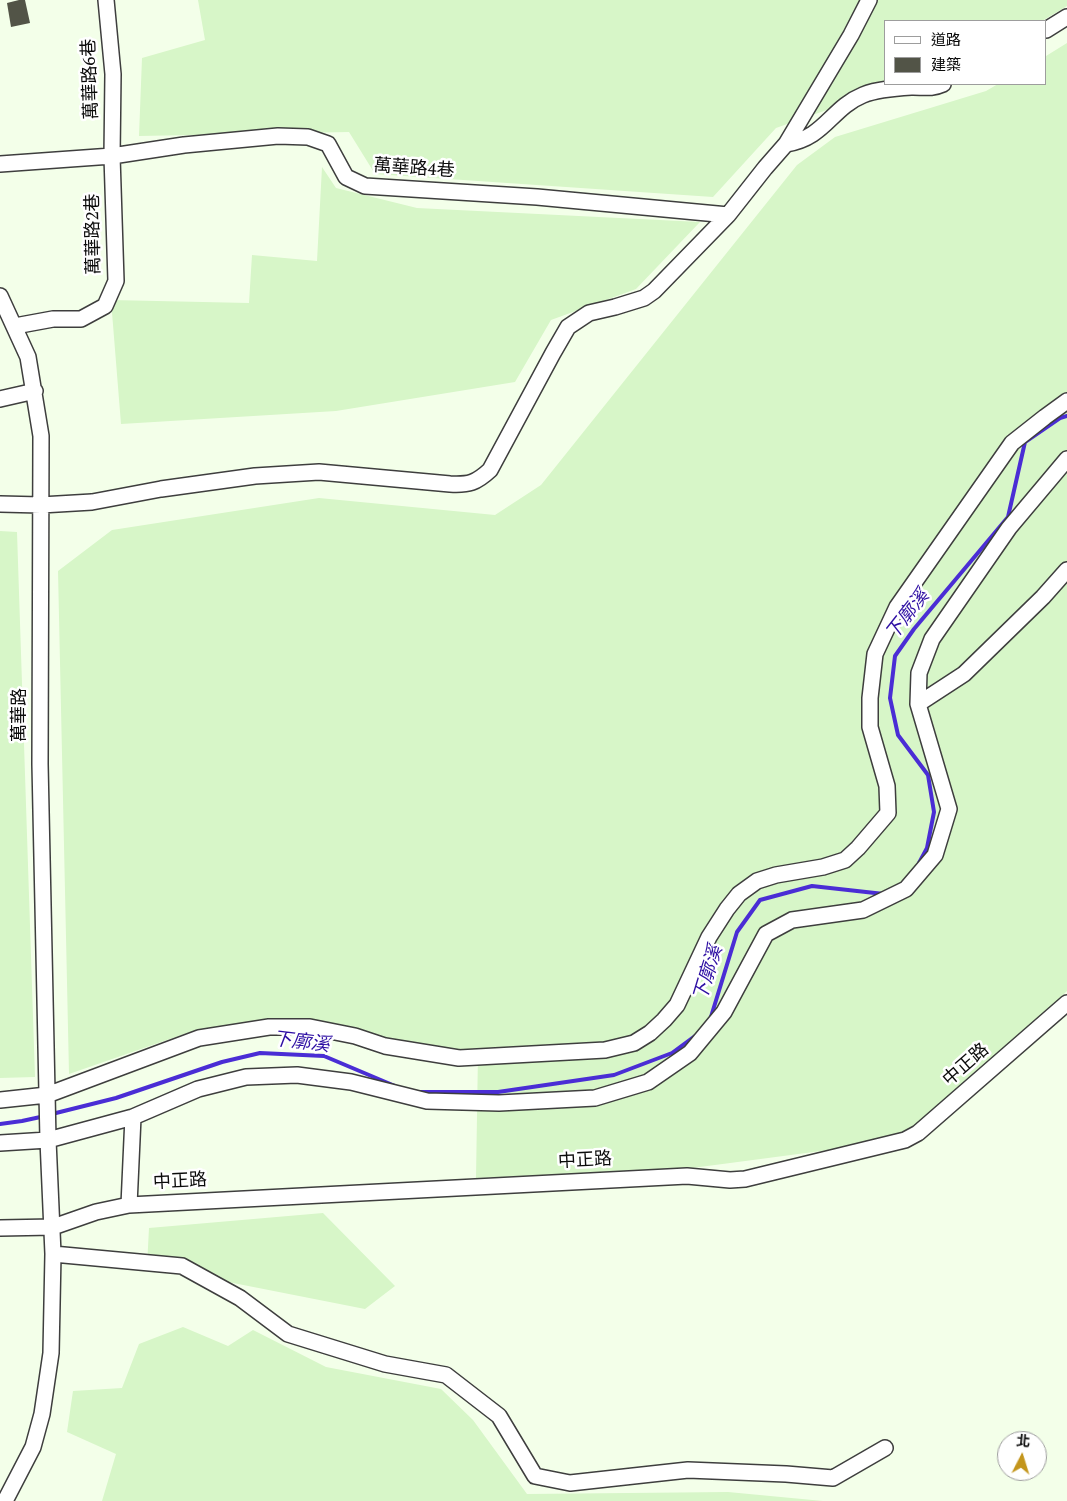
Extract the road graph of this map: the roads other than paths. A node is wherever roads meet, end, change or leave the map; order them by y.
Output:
1 (106, 0) edge
2 (869, 0) edge
3 (1067, 17) edge
4 (1047, 29) edge
5 (941, 85) edge
6 (786, 144) junction
7 (112, 156) junction
8 (0, 164) edge
9 (728, 214) junction
10 (0, 296) edge
11 (15, 326) junction
12 (35, 391) junction
13 (0, 399) edge
14 (1067, 401) edge
15 (1067, 459) edge
16 (0, 504) edge
17 (41, 505) junction
18 (1067, 570) edge
19 (918, 704) junction
20 (1067, 1003) edge
21 (47, 1095) junction
22 (0, 1100) edge
23 (133, 1117) junction
24 (48, 1140) junction
25 (0, 1143) edge
26 (129, 1205) junction
27 (53, 1227) junction
28 (0, 1228) edge
29 (53, 1254) junction
30 (885, 1448) dead end
31 (5, 1501) edge

1 - 7 street, 萬華路6巷
2 - 6 street
3 - 4 street
5 - 6 street
6 - 9 street
7 - 8 street, 萬華路4巷
7 - 9 street, 萬華路4巷
7 - 11 street, 萬華路2巷
9 - 17 street
10 - 11 street, 萬華路
11 - 12 street, 萬華路
12 - 13 street
12 - 17 street, 萬華路
14 - 21 street
15 - 19 street
16 - 17 street
17 - 21 street, 萬華路
18 - 19 street
19 - 23 street
20 - 26 street, 中正路
21 - 22 street
21 - 24 street, 萬華路
23 - 24 street
23 - 26 street
24 - 25 street
24 - 27 street
26 - 27 street, 中正路
27 - 28 street, 中正路
27 - 29 street
29 - 30 street
29 - 31 street

